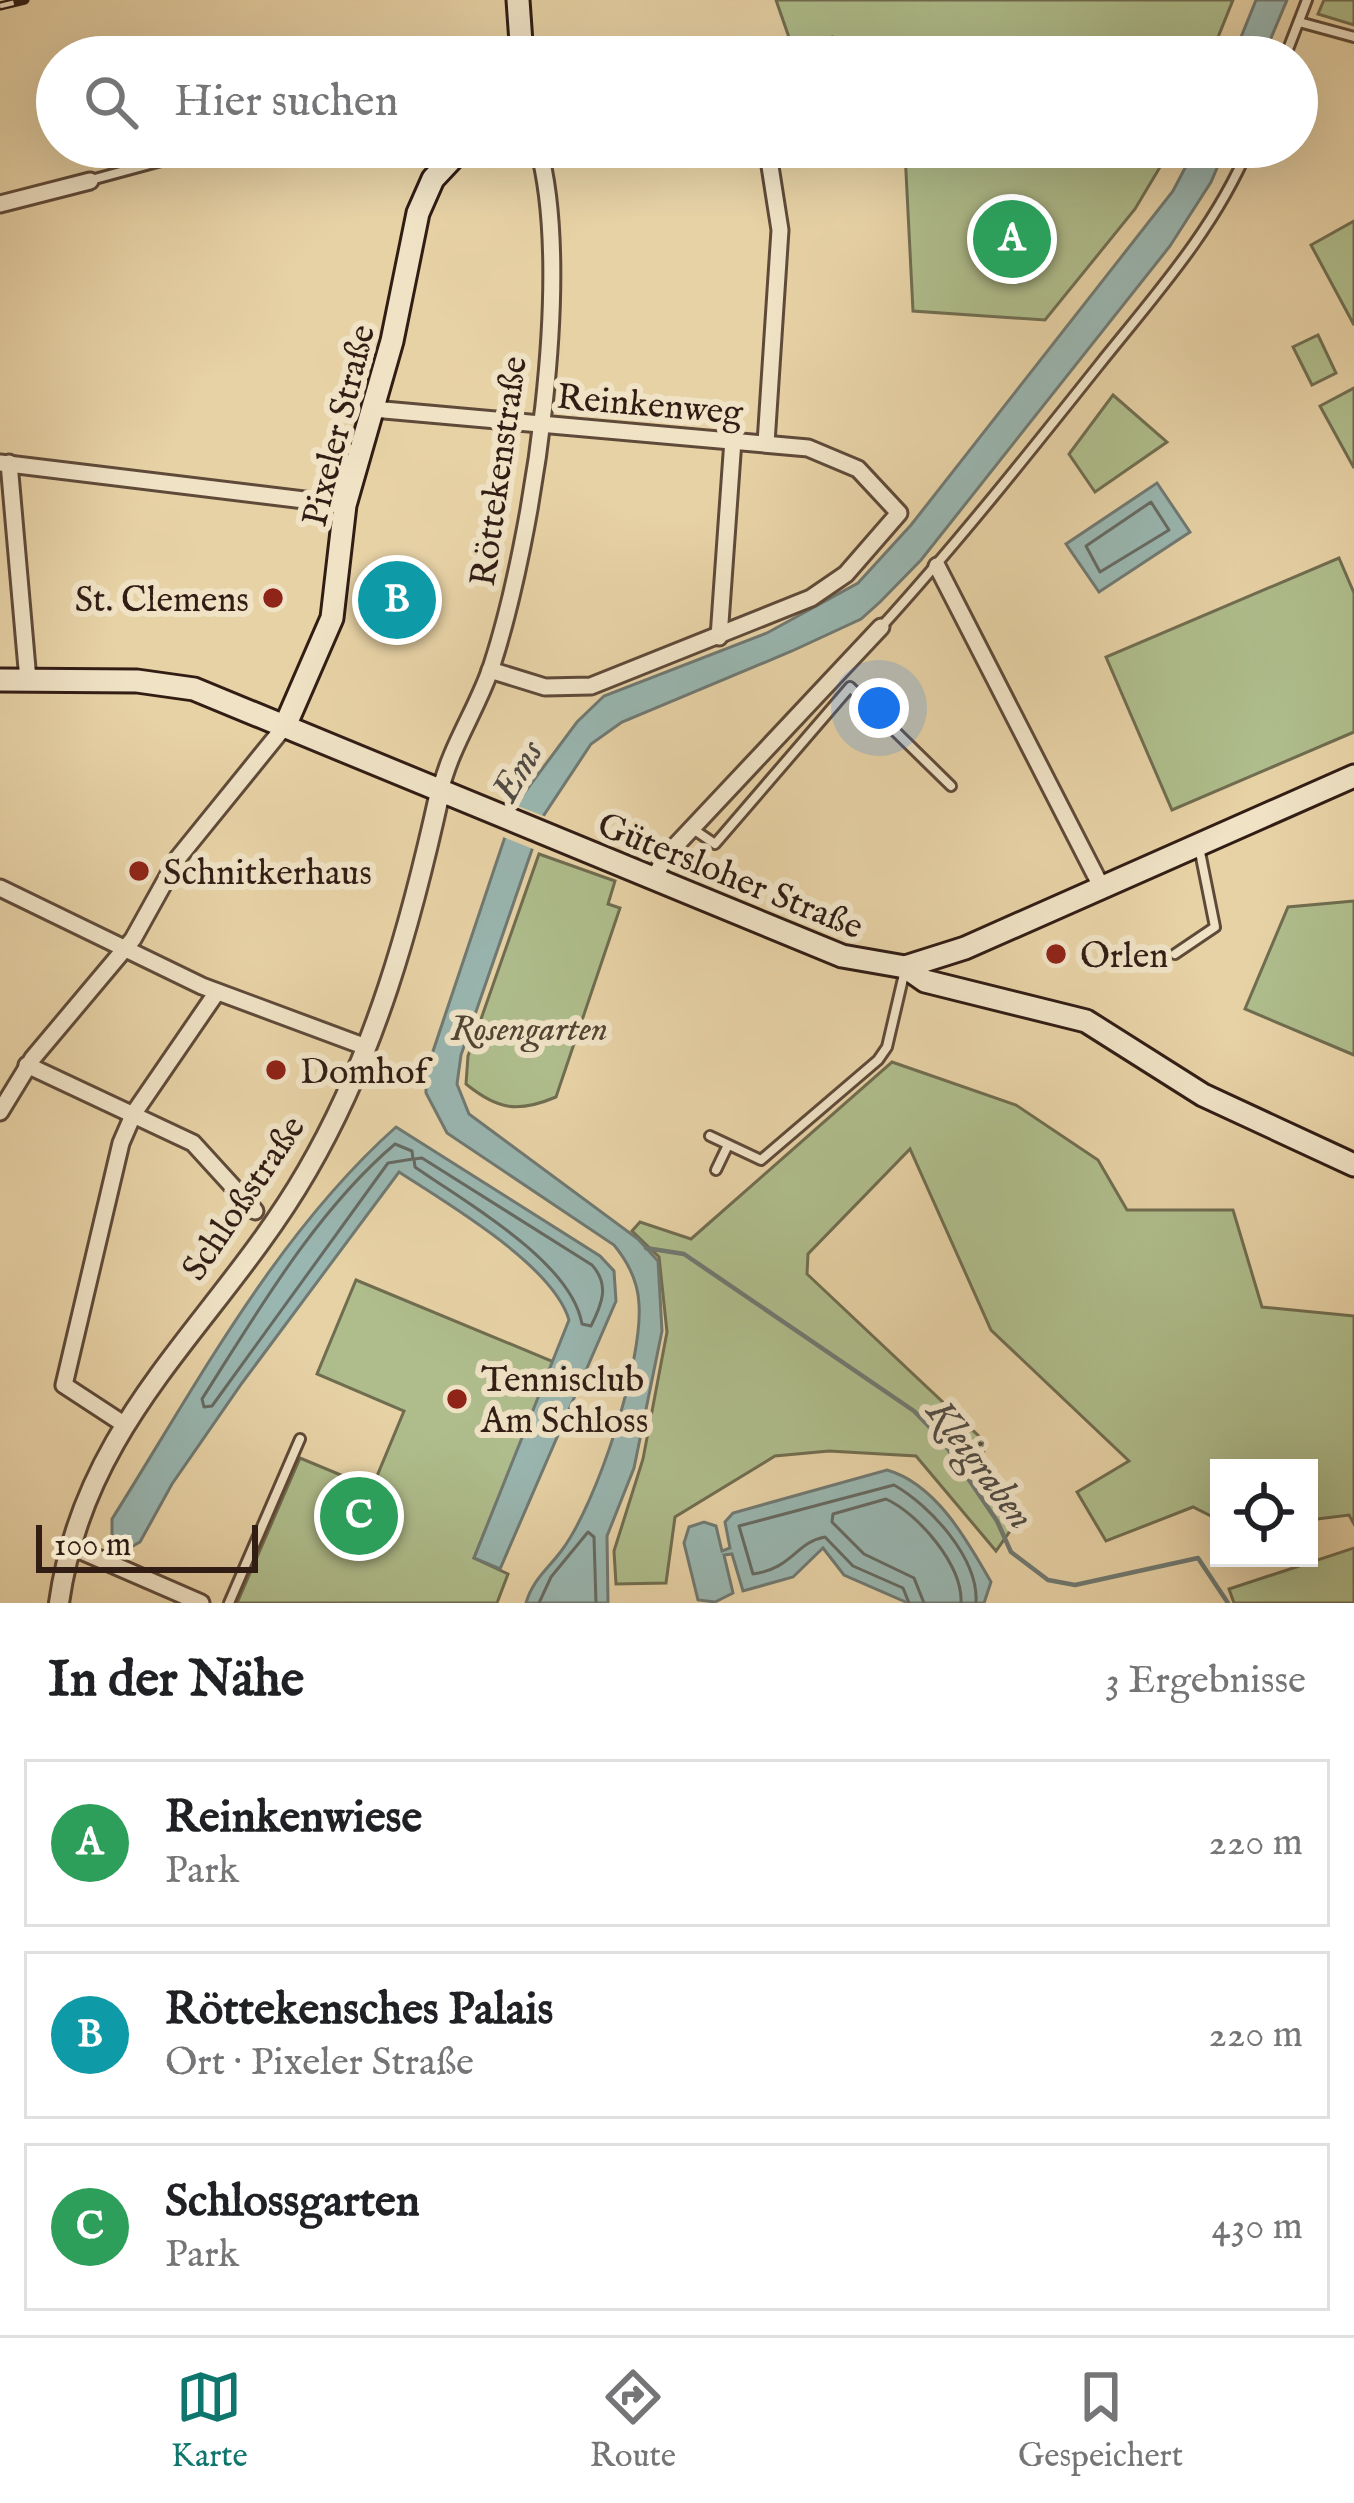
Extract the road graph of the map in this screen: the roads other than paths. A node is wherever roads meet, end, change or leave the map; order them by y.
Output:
1 (518, 0) edge
2 (1307, 0) edge
3 (1299, 22) junction
4 (521, 36) edge
5 (1293, 36) edge
6 (1354, 37) edge
7 (137, 168) edge
8 (443, 168) edge
9 (541, 168) edge
10 (770, 168) edge
11 (1240, 168) edge
12 (90, 181) joint
13 (0, 204) edge
14 (373, 409) junction
15 (539, 424) junction
16 (733, 440) junction
17 (766, 443) junction
18 (4, 464) edge
19 (345, 505) junction
20 (937, 566) junction
21 (881, 627) joint
22 (719, 637) junction
23 (490, 670) junction
24 (0, 680) edge
25 (28, 680) junction
26 (798, 714) junction
27 (285, 726) junction
28 (815, 728) junction
29 (1354, 776) edge
30 (951, 786) dead end
31 (440, 792) junction
32 (692, 828) junction
33 (1198, 845) junction
34 (655, 879) junction
35 (0, 888) edge
36 (1102, 888) junction
37 (124, 949) junction
38 (1175, 955) dead end
39 (905, 967) junction
40 (217, 992) junction
41 (366, 1047) junction
42 (27, 1065) junction
43 (0, 1112) edge
44 (134, 1113) junction
45 (710, 1136) dead end
46 (728, 1144) junction
47 (1354, 1165) edge
48 (716, 1170) dead end
49 (255, 1211) dead end
50 (122, 1423) junction
51 (300, 1439) dead end
52 (70, 1546) junction
53 (59, 1603) edge
54 (201, 1603) edge
55 (229, 1603) edge

1 - 4 main road
2 - 3 lane
3 - 5 lane
3 - 6 lane
7 - 12 lane
8 - 14 main road, Pixeler Straße
9 - 15 street, Röttekenstraße
10 - 17 street
11 - 20 lane
12 - 13 street
14 - 15 street, Reinkenweg
14 - 19 main road, Pixeler Straße
15 - 16 street, Reinkenweg
15 - 23 street, Röttekenstraße
16 - 17 street, Reinkenweg
16 - 22 street
17 - 22 street, Reinkenweg
18 - 19 street
18 - 25 street
19 - 27 main road, Pixeler Straße
20 - 21 lane
20 - 36 street
21 - 26 street
22 - 23 street
23 - 31 street, Röttekenstraße
24 - 25 main road, Gütersloher Straße
25 - 27 main road, Gütersloher Straße
26 - 28 lane
26 - 32 street
27 - 31 main road, Gütersloher Straße
27 - 37 street
28 - 30 lane
28 - 32 lane
29 - 33 main road
31 - 34 main road, Gütersloher Straße
31 - 41 street, Schloßstraße
32 - 34 street
33 - 36 main road
33 - 38 lane
34 - 39 main road, Gütersloher Straße
35 - 37 street
36 - 39 main road
37 - 40 street
37 - 42 street
39 - 46 lane
39 - 47 main road, Gütersloher Straße
40 - 41 street
40 - 44 street
41 - 50 street, Schloßstraße
42 - 43 street
42 - 44 street
44 - 49 street
44 - 50 street
45 - 46 lane
46 - 48 lane
50 - 52 street, Schloßstraße
51 - 55 lane
52 - 53 street, Schloßstraße
52 - 54 street

